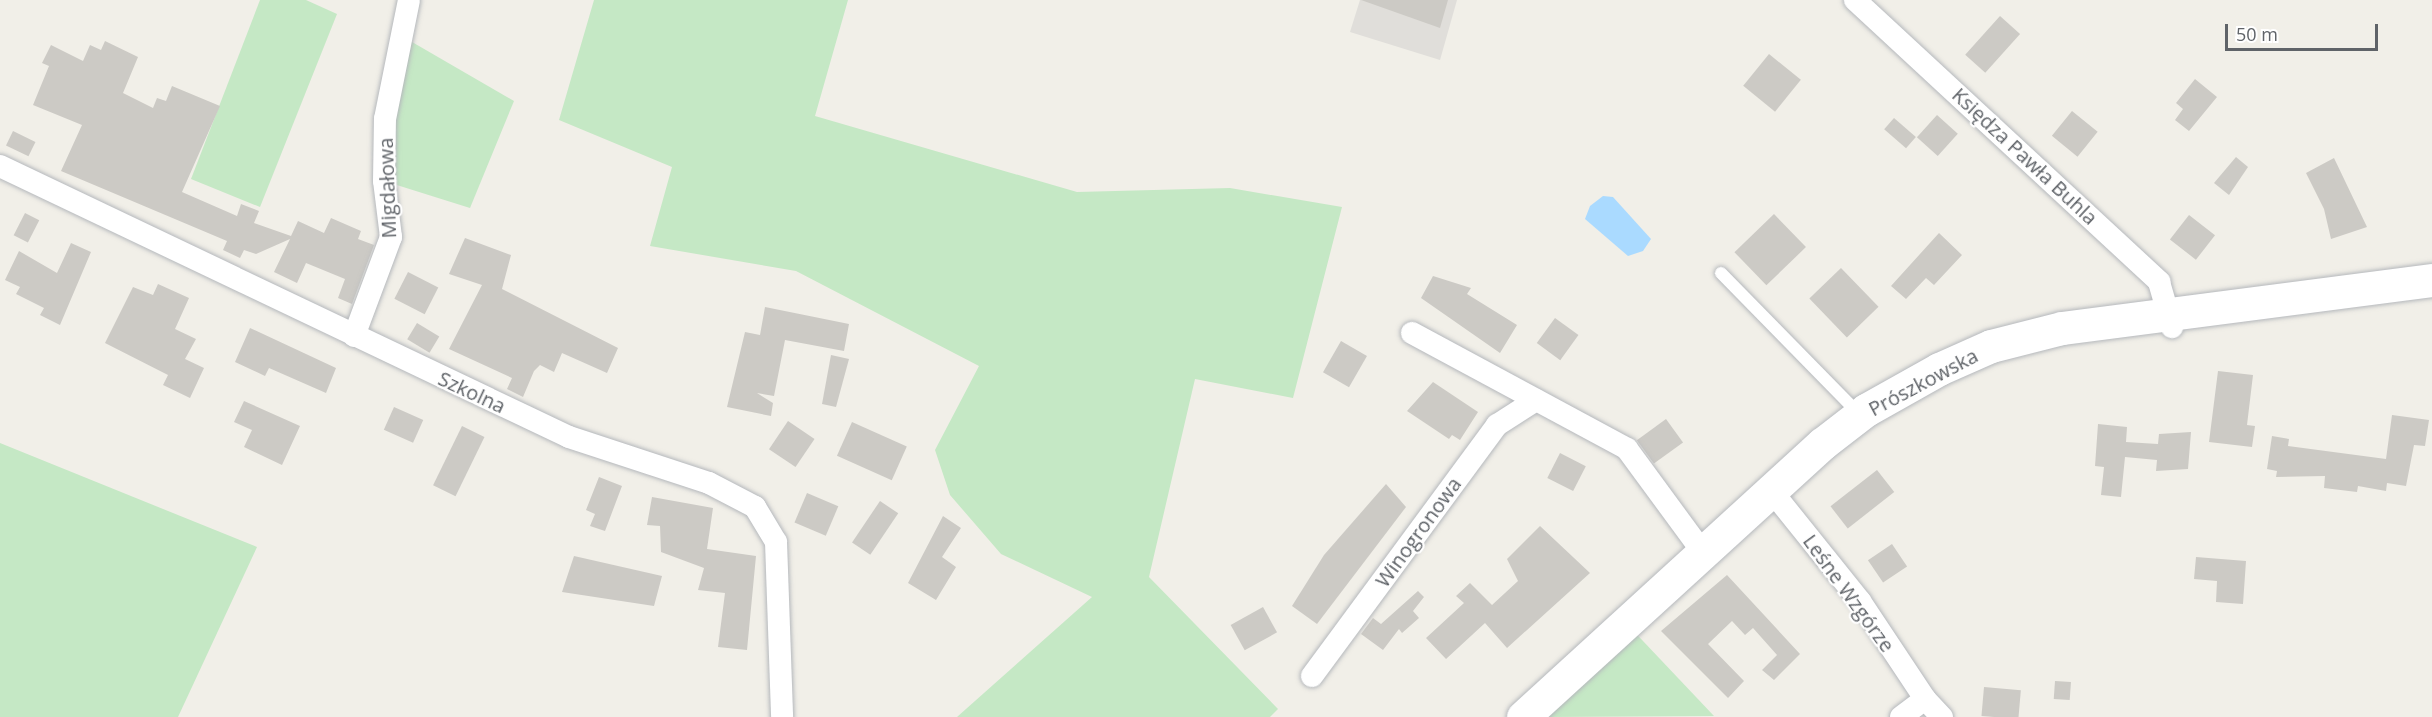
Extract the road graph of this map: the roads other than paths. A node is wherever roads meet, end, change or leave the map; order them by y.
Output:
1 (409, 0) edge
2 (1855, 0) edge
3 (0, 166) edge
4 (1721, 273) dead end
5 (2432, 280) edge
6 (2170, 319) junction
7 (1412, 333) dead end
8 (354, 336) junction
9 (1536, 400) junction
10 (1860, 415) junction
11 (1770, 489) junction
12 (1702, 551) junction
13 (1312, 676) dead end
14 (1924, 699) junction
15 (782, 717) edge
16 (1523, 717) edge
17 (1901, 717) edge
18 (1942, 717) edge

1 - 8 street, Migdałowa
2 - 6 street, Księdza Pawła Buhla
3 - 8 street, Szkolna
4 - 10 lane
5 - 6 main road, Prószkowska
6 - 10 main road, Prószkowska
7 - 9 street
8 - 15 street, Szkolna
9 - 12 street
9 - 13 street, Winogronowa
10 - 11 main road, Prószkowska
11 - 12 main road, Prószkowska
11 - 14 street, Leśne Wzgórze
12 - 16 main road, Prószkowska
14 - 17 street
14 - 18 street, Leśne Wzgórze

